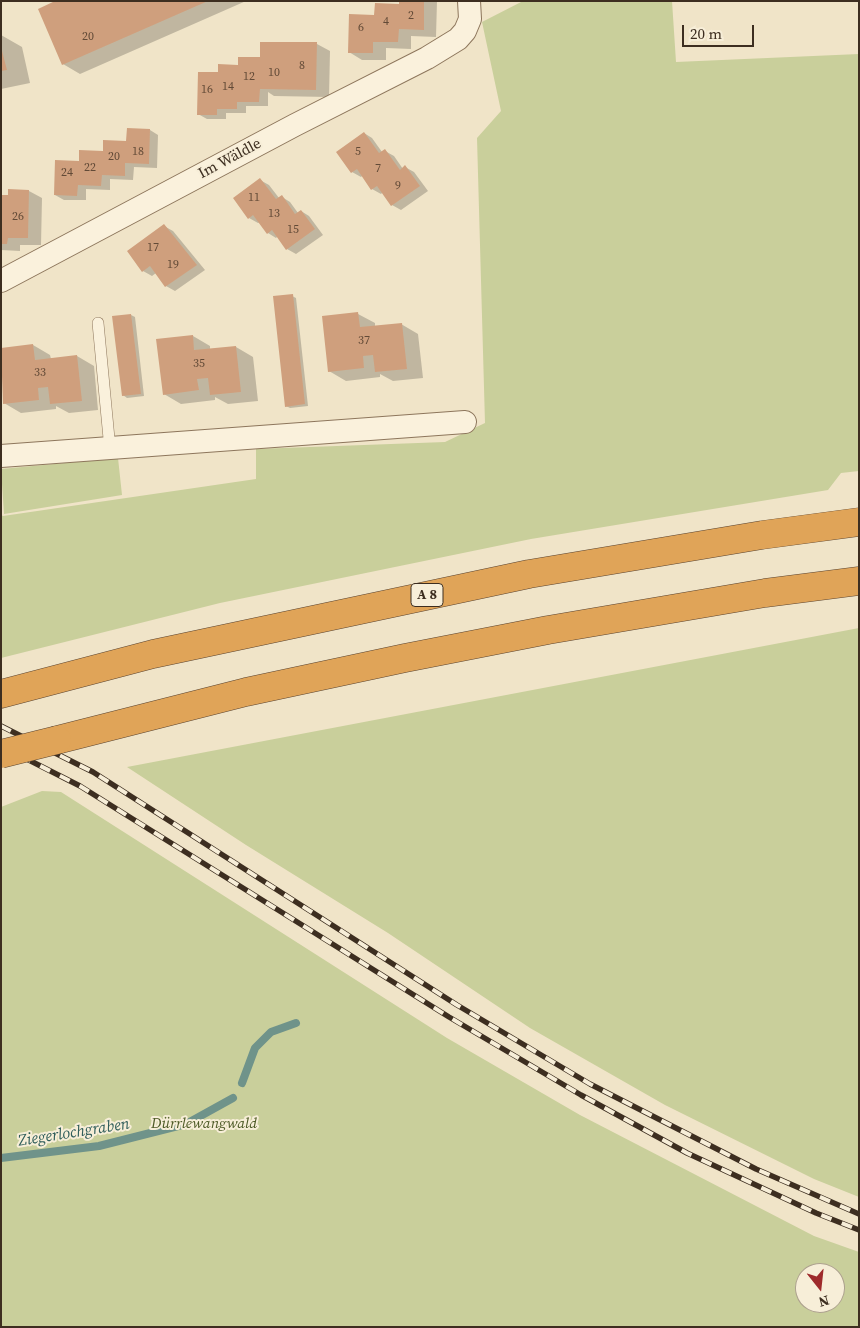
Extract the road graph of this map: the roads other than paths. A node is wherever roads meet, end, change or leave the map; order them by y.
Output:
1 (469, 1) edge
2 (1, 280) edge
3 (98, 323) dead end
4 (465, 422) dead end
5 (110, 449) junction
6 (1, 456) edge
7 (859, 522) edge
8 (859, 581) edge
9 (1, 694) edge
10 (1, 754) edge

1 - 2 street, Im Wäldle
3 - 5 lane
4 - 5 street
5 - 6 street
7 - 9 highway, A 8
8 - 10 highway, bridge

